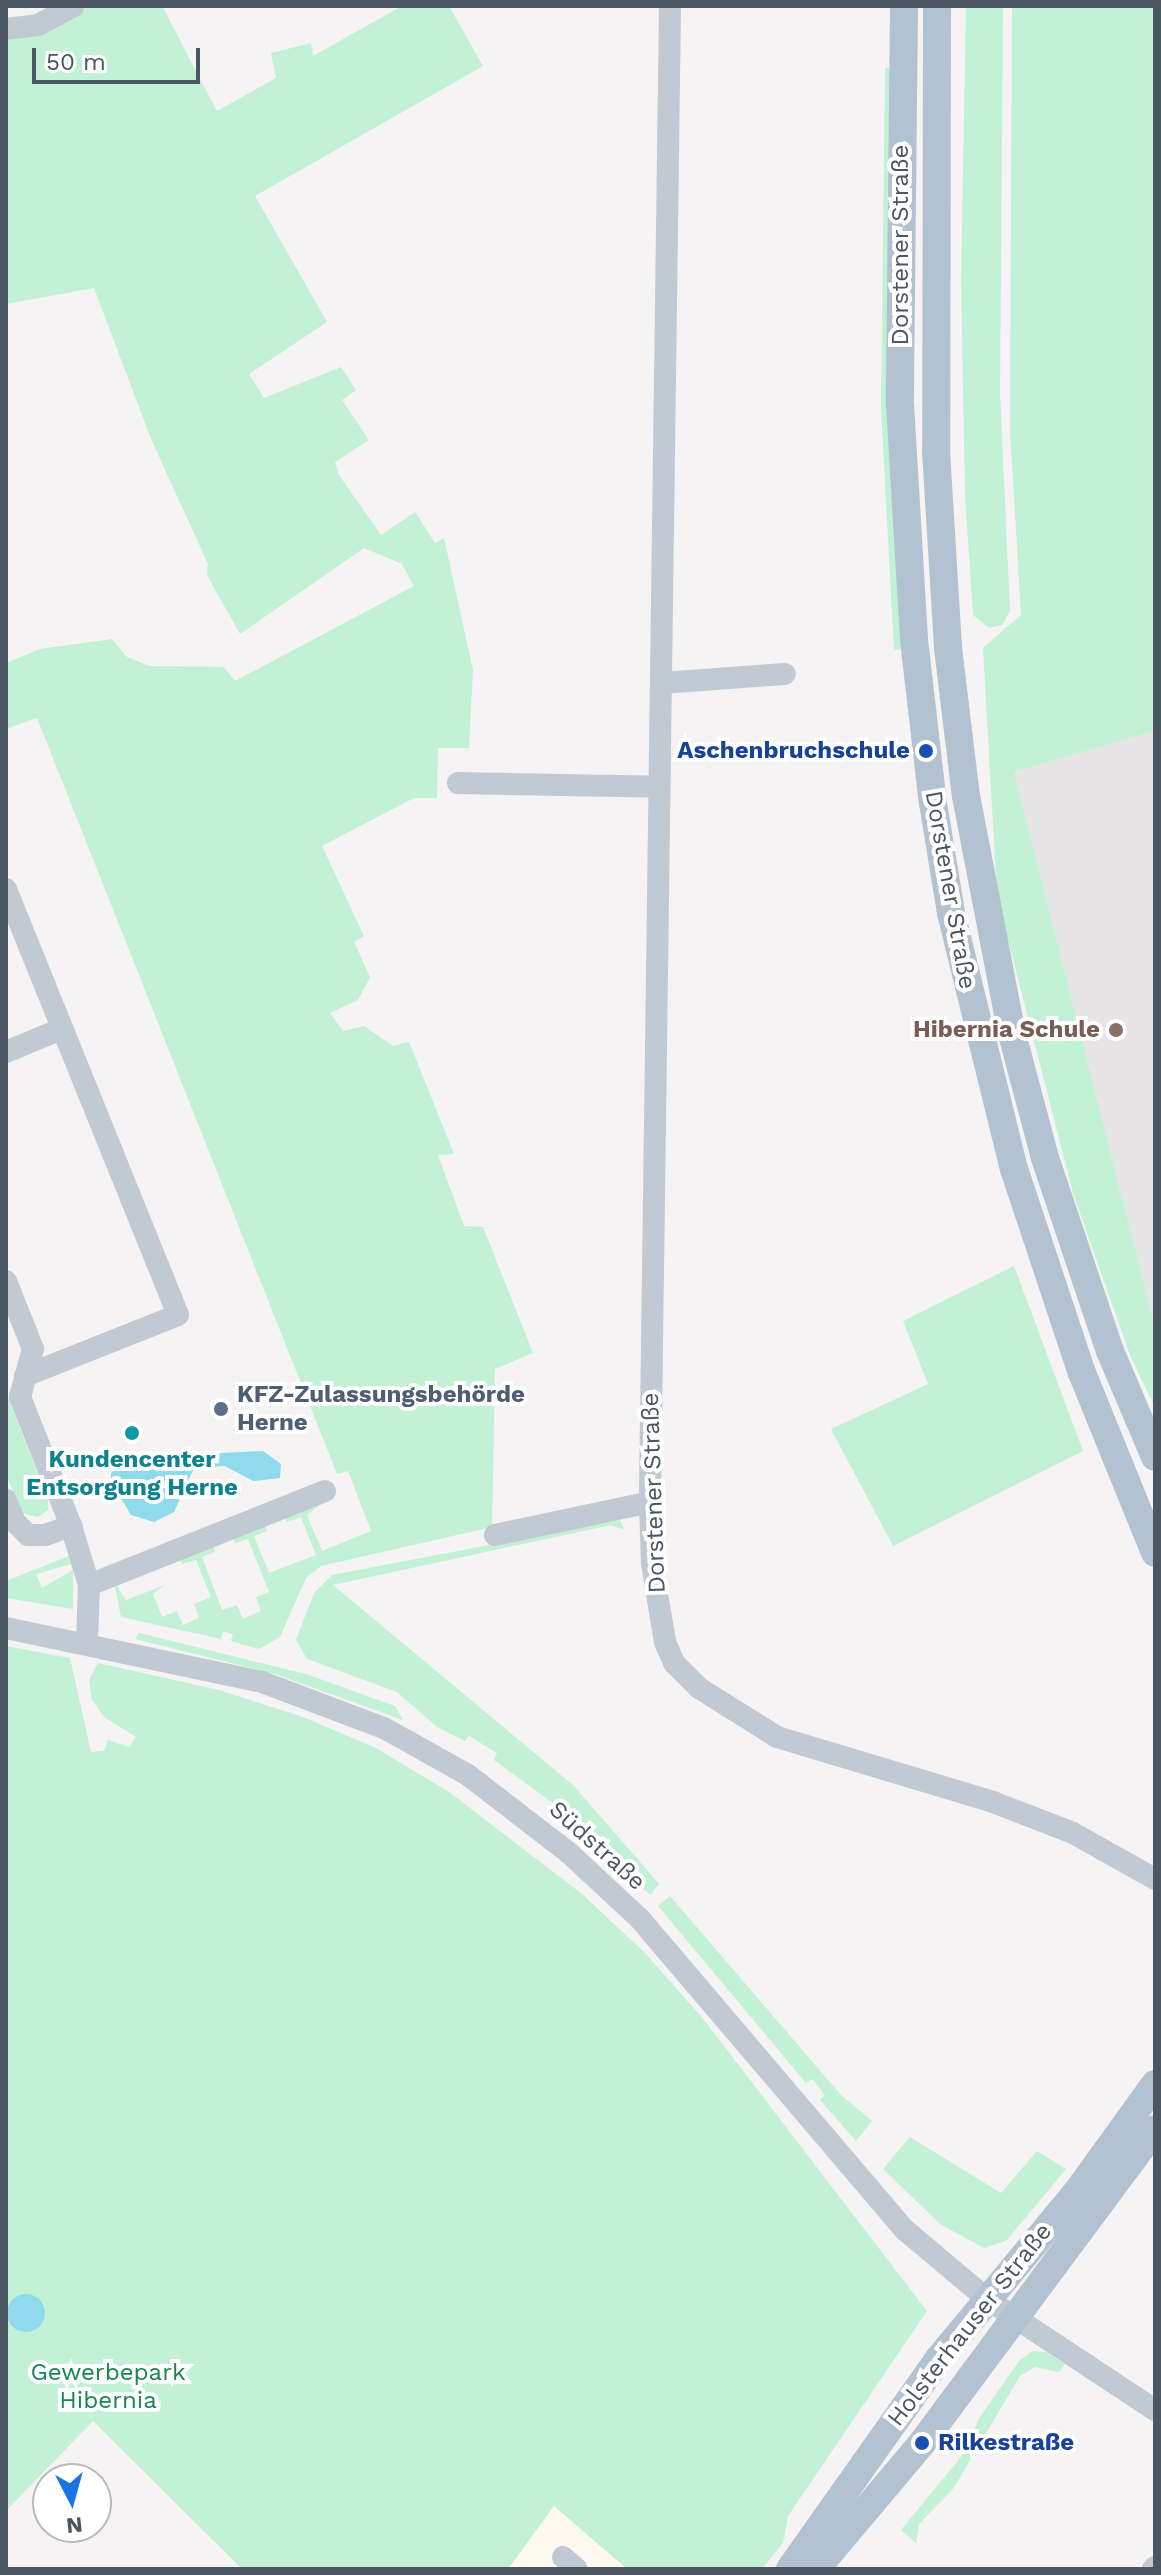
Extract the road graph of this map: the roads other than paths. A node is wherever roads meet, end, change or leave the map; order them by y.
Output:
1 (73, 6) edge
2 (670, 6) edge
3 (904, 6) edge
4 (937, 6) edge
5 (6, 29) edge
6 (785, 674) dead end
7 (661, 683) junction
8 (458, 783) dead end
9 (659, 787) junction
10 (6, 889) edge
11 (61, 1029) junction
12 (6, 1052) edge
13 (6, 1281) edge
14 (25, 1376) junction
15 (1155, 1457) edge
16 (325, 1491) dead end
17 (6, 1500) edge
18 (650, 1502) junction
19 (71, 1526) junction
20 (495, 1535) dead end
21 (1155, 1553) edge
22 (89, 1585) junction
23 (6, 1628) edge
24 (87, 1642) junction
25 (1155, 1879) edge
26 (1155, 2084) edge
27 (1155, 2129) edge
28 (987, 2299) junction
29 (1016, 2318) junction
30 (1155, 2410) edge
31 (790, 2569) edge
32 (816, 2569) edge

1 - 5 street
2 - 7 street, Dorstener Straße
3 - 21 main road, Dorstener Straße
4 - 15 main road, Dorstener Straße
6 - 7 street
7 - 9 street, Dorstener Straße
8 - 9 street
9 - 18 street, Dorstener Straße
10 - 11 street
11 - 12 street
11 - 14 street
13 - 14 street
14 - 19 street
16 - 22 street
17 - 19 street
18 - 20 street
18 - 25 street, Dorstener Straße
19 - 22 street
22 - 24 street
23 - 24 street, Südstraße
24 - 28 street, Südstraße
26 - 28 main road, Holsterhauser Straße
27 - 29 main road, Holsterhauser Straße
28 - 29 street, Südstraße
28 - 31 main road, Holsterhauser Straße
29 - 30 street
29 - 32 main road, Holsterhauser Straße

